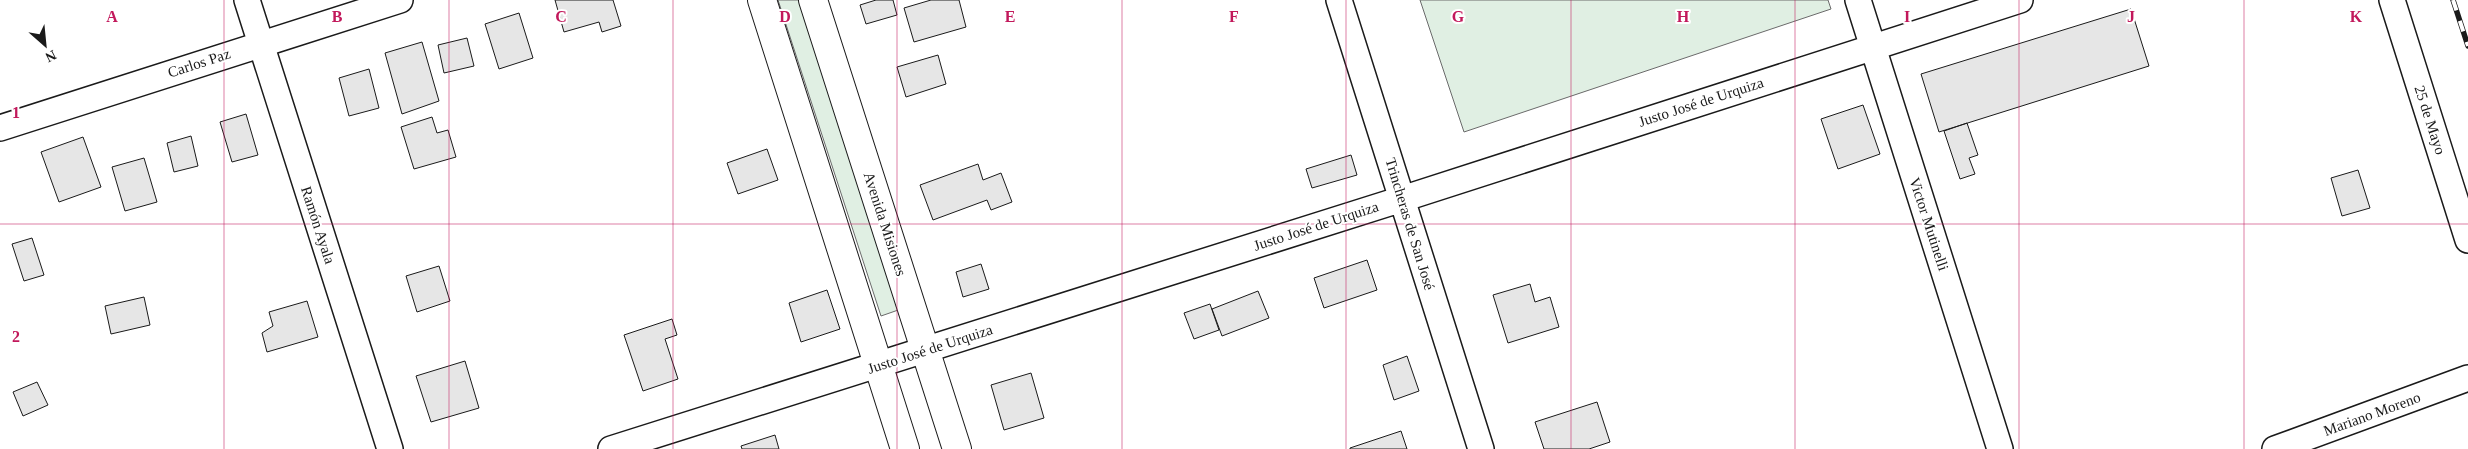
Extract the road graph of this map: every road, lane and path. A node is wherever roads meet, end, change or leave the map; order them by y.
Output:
1 (247, 0) edge
2 (400, 0) edge
3 (762, 0) edge
4 (814, 0) edge
5 (1339, 0) edge
6 (1858, 0) edge
7 (2020, 0) edge
8 (2392, 0) edge
9 (260, 44) junction
10 (1873, 46) junction
11 (0, 128) edge
12 (1402, 199) junction
13 (2468, 240) edge
14 (925, 350) junction
15 (878, 365) junction
16 (2468, 378) edge
17 (2279, 448) edge
18 (390, 449) edge
19 (611, 449) edge
20 (905, 449) edge
21 (957, 449) edge
22 (1481, 449) edge
23 (2000, 449) edge

1 - 9 street, Ramón Ayala
2 - 9 street, Carlos Paz
3 - 15 main road
4 - 14 main road, Avenida Misiones
5 - 12 street, Trincheras de San José
6 - 10 street, Victor Mutinelli
7 - 10 street, Justo José de Urquiza
8 - 13 street, 25 de Mayo
9 - 11 street, Carlos Paz
9 - 18 street, Ramón Ayala
10 - 12 street, Justo José de Urquiza
10 - 23 street, Victor Mutinelli
12 - 14 street, Justo José de Urquiza
12 - 22 street, Trincheras de San José
14 - 15 street, Justo José de Urquiza
14 - 21 main road, Avenida Misiones
15 - 19 street, Justo José de Urquiza
15 - 20 main road
16 - 17 street, Mariano Moreno

